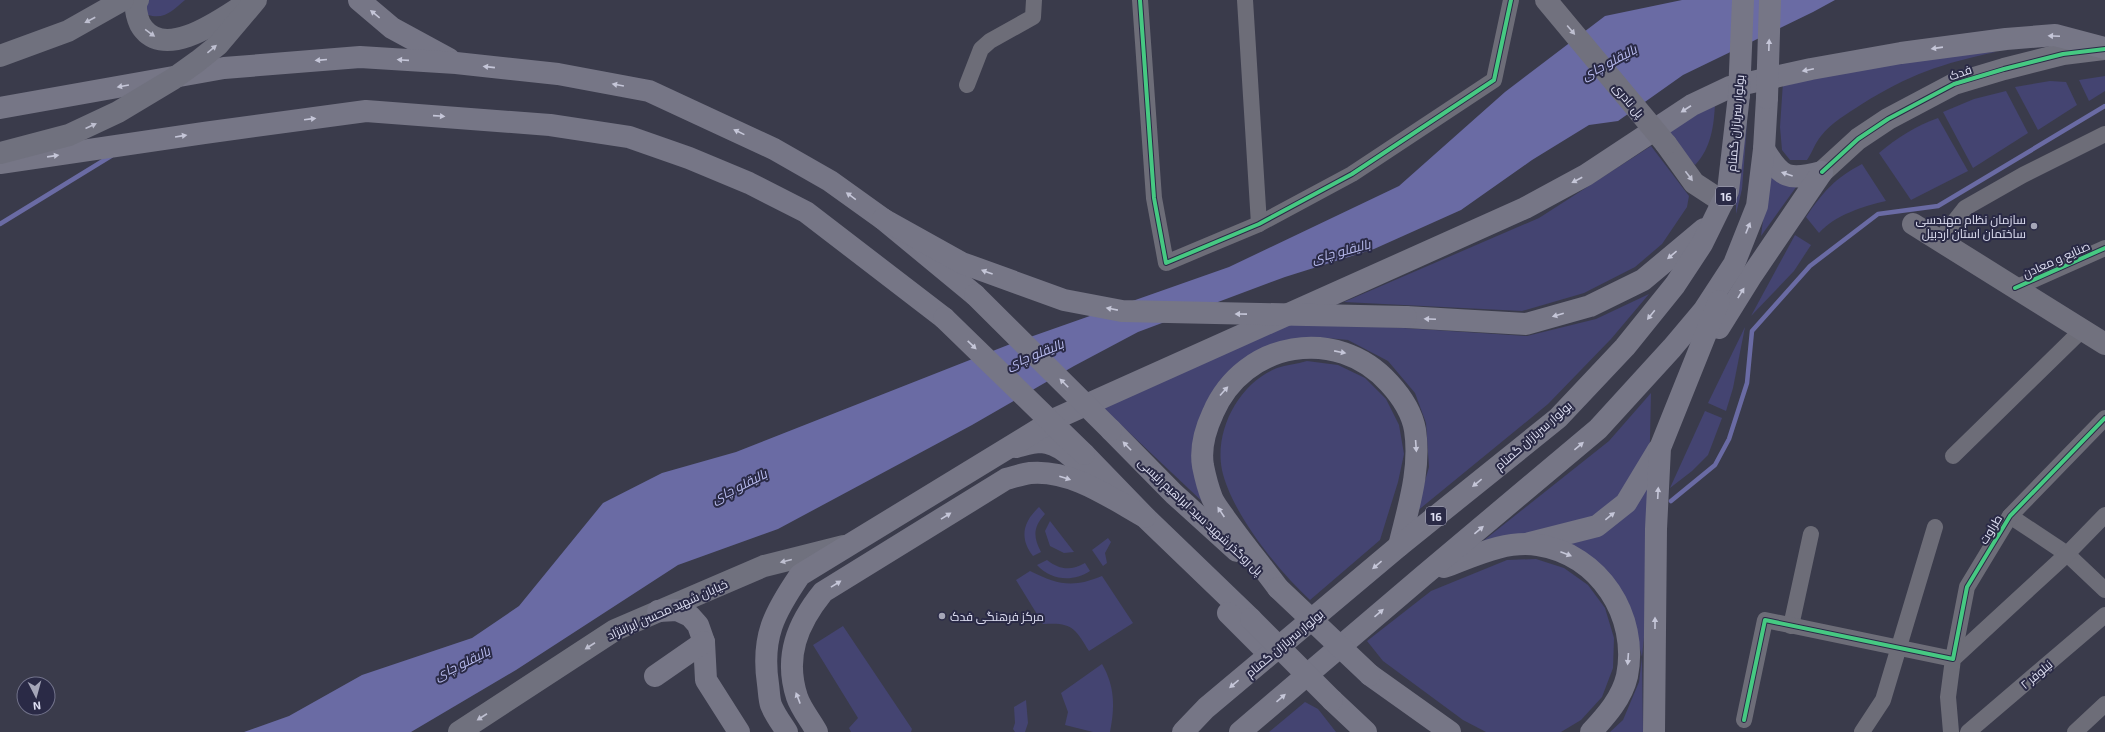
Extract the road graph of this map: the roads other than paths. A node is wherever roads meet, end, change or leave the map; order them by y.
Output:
1 (123, 0) edge
2 (138, 0) edge
3 (251, 0) edge
4 (256, 0) edge
5 (359, 0) edge
6 (1034, 0) edge
7 (1140, 0) edge
8 (1245, 0) edge
9 (1511, 0) edge
10 (1546, 0) edge
11 (1743, 0) edge
12 (1770, 0) edge
13 (2105, 49) edge
14 (0, 56) edge
15 (456, 63) junction
16 (967, 85) dead end
17 (0, 108) edge
18 (2105, 134) edge
19 (1764, 149) junction
20 (0, 153) edge
21 (0, 163) edge
22 (1822, 172) junction
23 (1723, 202) junction
24 (883, 219) junction
25 (1713, 222) junction
26 (1259, 224) junction
27 (1913, 224) dead end
28 (1939, 241) junction
29 (2105, 248) edge
30 (1734, 264) junction
31 (2015, 288) junction
32 (2082, 330) junction
33 (2105, 344) edge
34 (1691, 374) junction
35 (2105, 418) edge
36 (1660, 448) junction
37 (1007, 449) junction
38 (1953, 456) dead end
39 (2105, 515) edge
40 (2010, 516) junction
41 (1145, 517) junction
42 (1935, 527) dead end
43 (1811, 534) dead end
44 (851, 544) junction
45 (1522, 545) junction
46 (1399, 546) junction
47 (2067, 554) junction
48 (1423, 576) junction
49 (1278, 588) junction
50 (2105, 590) edge
51 (658, 611) junction
52 (2105, 615) edge
53 (1791, 626) junction
54 (704, 642) junction
55 (1278, 648) junction
56 (1899, 648) junction
57 (1953, 659) junction
58 (1370, 675) junction
59 (655, 676) dead end
60 (1332, 700) junction
61 (2105, 704) edge
62 (1744, 720) dead end
63 (459, 732) edge
64 (739, 732) edge
65 (787, 732) edge
66 (817, 732) edge
67 (1183, 732) edge
68 (1240, 732) edge
69 (1356, 732) edge
70 (1366, 732) edge
71 (1431, 732) edge
72 (1450, 732) edge
73 (1592, 732) edge
74 (1654, 732) edge
75 (1862, 732) edge
76 (1951, 732) edge
77 (1968, 732) edge
78 (2075, 732) edge

1 -> 14 main road
2 -> 3 main road
20 -> 4 main road, bridge
15 -> 5 highway
6 - 16 street
7 - 26 street
8 - 26 street
9 - 26 street
10 -> 23 street, پل نادری, bridge
11 - 23 highway, بولوار سربازان گمنام / 16, bridge
19 -> 12 highway, bridge
13 - 22 street, فدک
13 -> 37 highway
15 -> 17 highway
24 -> 15 highway
18 - 28 street
22 -> 19 highway
30 -> 19 highway
21 -> 41 highway, bridge
34 -> 22 highway
23 - 25 highway, بولوار سربازان گمنام / 16
25 -> 24 highway, bridge
49 -> 24 highway, پل روگذر شهید سید ابراهیم رئیسی, bridge
25 -> 46 highway, بولوار سربازان گمنام / 16
27 - 28 street
28 - 31 street
29 - 31 street, صنایع و معادن
30 - 34 highway
48 -> 30 highway
31 - 32 street
32 - 33 street
32 - 38 street
34 - 36 highway
35 - 40 street, طراوت
45 -> 36 highway
74 -> 36 highway
37 - 44 highway
37 - 55 highway
39 - 47 street
40 - 47 street
40 - 57 street, طراوت
41 - 60 highway, bridge
66 -> 41 highway
42 - 56 street
43 - 53 street
44 -> 51 main road, خیابان شهید محسن ایراننژاد
44 - 65 highway
45 - 48 highway
45 -> 73 highway
49 -> 46 highway
46 -> 55 highway, بولوار سربازان گمنام / 16
47 - 50 street
47 - 57 street
68 -> 48 highway
49 - 58 highway, پل روگذر شهید سید ابراهیم رئیسی, bridge
51 - 54 highway
51 -> 63 main road, خیابان شهید محسن ایراننژاد
52 - 77 street, نیلوفر ۲
53 - 56 street
53 - 62 street
54 - 59 highway
54 - 64 highway
55 -> 67 highway, بولوار سربازان گمنام / 16
56 - 57 street
56 - 75 street
57 - 76 street, طراوت
58 - 71 highway, پل روگذر شهید سید ابراهیم رئیسی
58 - 72 highway
60 - 69 highway
60 - 70 highway
61 - 78 street

